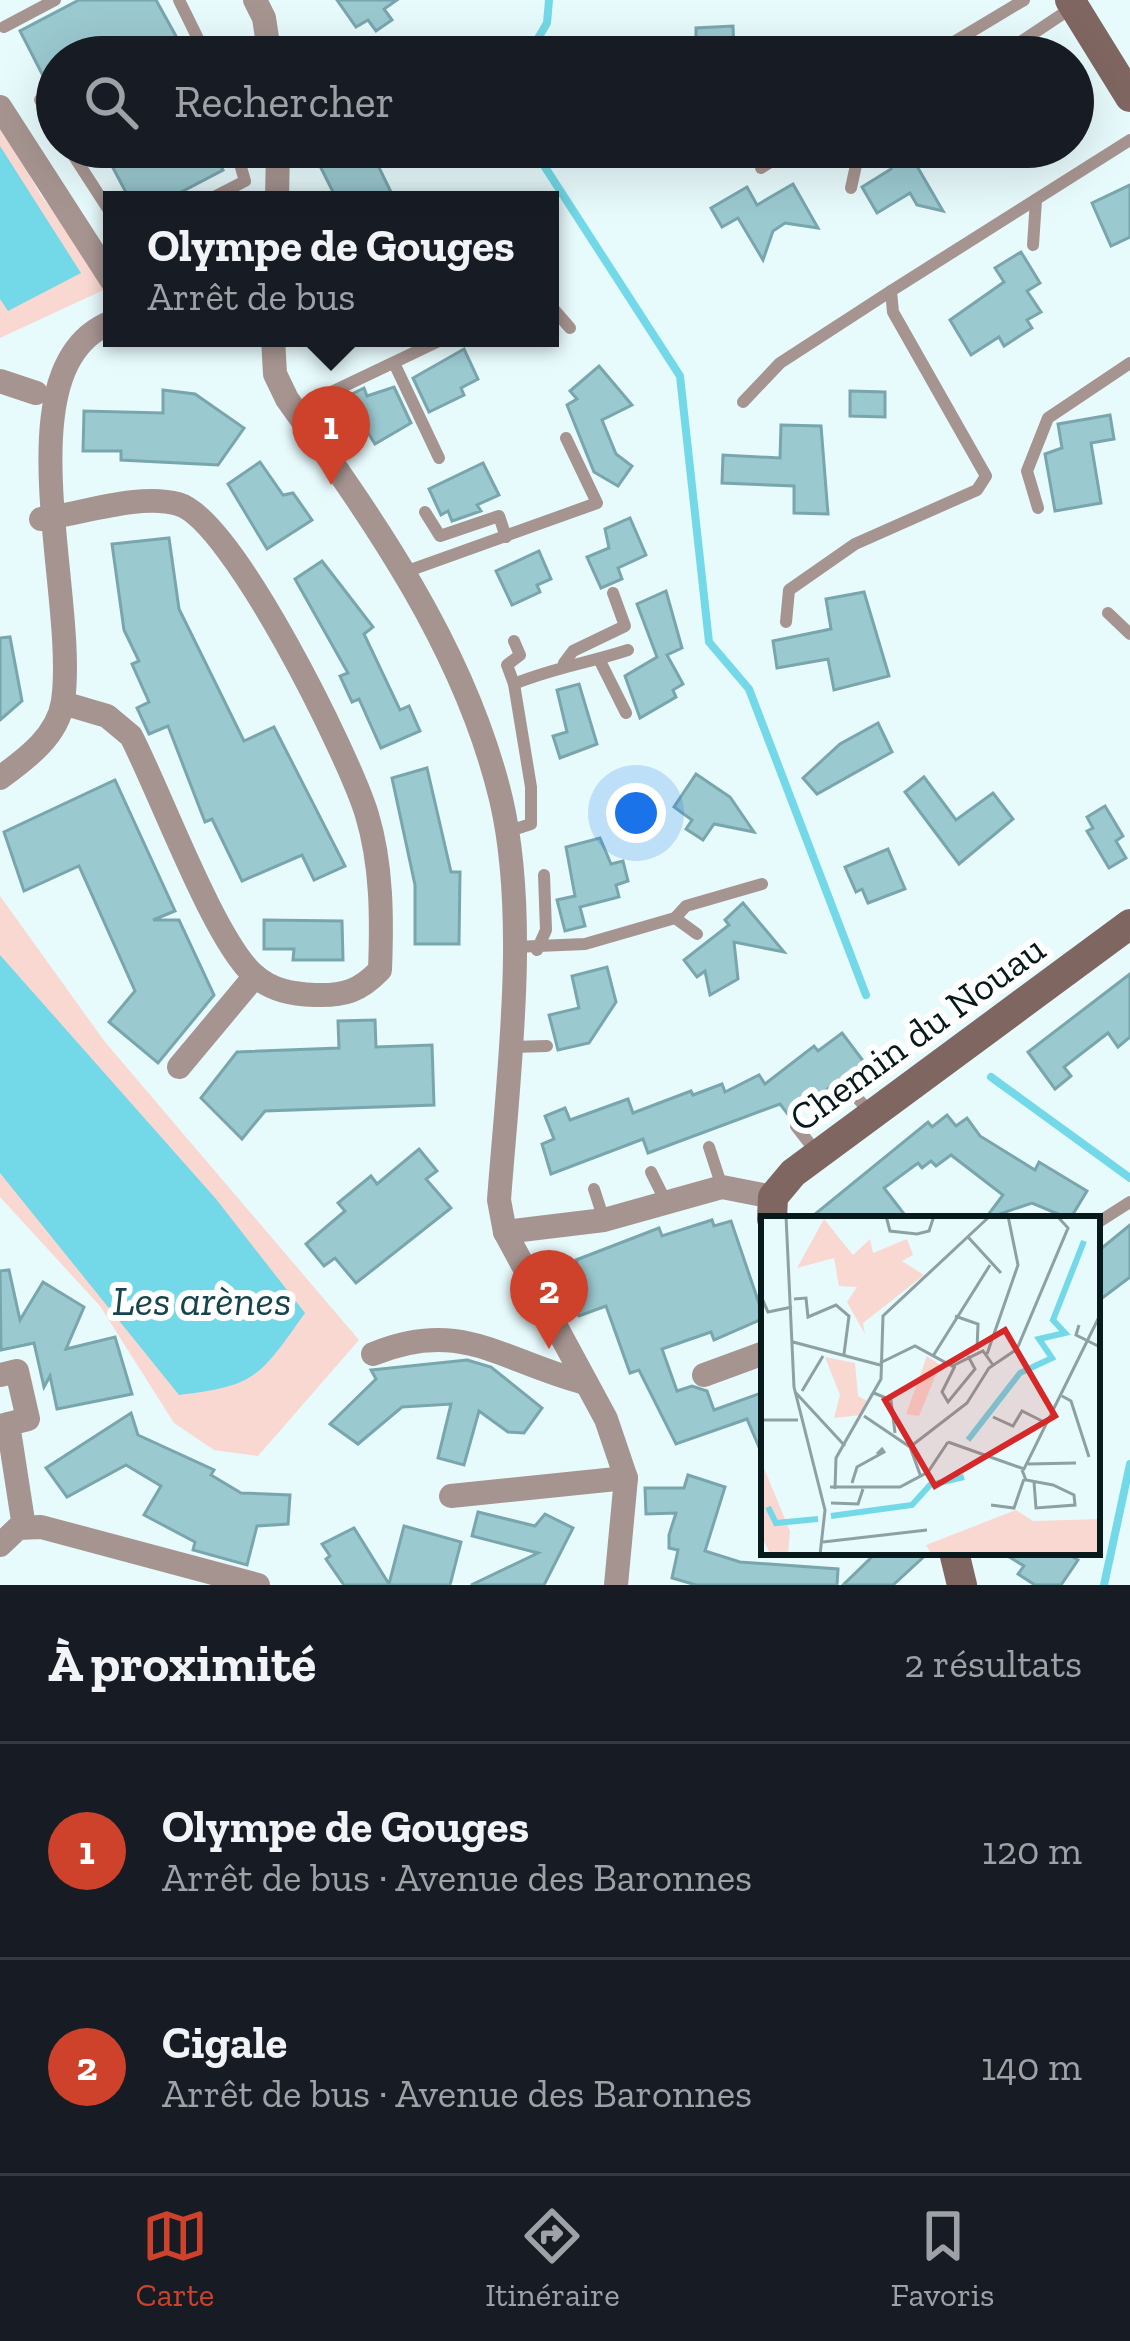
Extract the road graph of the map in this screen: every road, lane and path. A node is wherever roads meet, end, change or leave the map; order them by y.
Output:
1 (55, 0) edge
2 (179, 0) edge
3 (255, 0) edge
4 (1024, 0) edge
5 (1072, 3) edge
6 (4, 27) dead end
7 (197, 36) edge
8 (267, 36) edge
9 (964, 36) edge
10 (1027, 36) edge
11 (1092, 36) edge
12 (1094, 39) edge
13 (1130, 97) edge
14 (0, 107) edge
15 (1130, 140) edge
16 (36, 163) edge
17 (1094, 163) edge
18 (39, 168) edge
19 (82, 168) edge
20 (241, 168) edge
21 (855, 168) edge
22 (1086, 168) edge
23 (850, 188) dead end
24 (226, 191) edge
25 (1036, 200) junction
26 (103, 201) edge
27 (1033, 245) dead end
28 (103, 267) edge
29 (891, 291) junction
30 (559, 315) edge
31 (103, 326) edge
32 (570, 328) dead end
33 (274, 347) edge
34 (427, 347) edge
35 (394, 363) junction
36 (1130, 363) edge
37 (0, 381) edge
38 (36, 393) junction
39 (743, 402) dead end
40 (295, 410) junction
41 (566, 438) dead end
42 (439, 458) dead end
43 (1039, 508) dead end
44 (425, 512) dead end
45 (41, 519) junction
46 (506, 537) junction
47 (405, 572) junction
48 (613, 593) dead end
49 (1108, 613) dead end
50 (786, 622) dead end
51 (1130, 634) edge
52 (514, 640) dead end
53 (628, 650) dead end
54 (599, 659) junction
55 (563, 663) junction
56 (514, 684) junction
57 (63, 703) junction
58 (626, 713) dead end
59 (0, 778) edge
60 (505, 832) junction
61 (544, 875) dead end
62 (763, 884) dead end
63 (675, 918) junction
64 (1130, 924) edge
65 (697, 934) dead end
66 (525, 948) junction
67 (255, 976) junction
68 (511, 1046) junction
69 (547, 1046) dead end
70 (179, 1067) dead end
71 (847, 1088) dead end
72 (872, 1114) junction
73 (796, 1126) dead end
74 (709, 1147) dead end
75 (818, 1154) junction
76 (652, 1172) dead end
77 (722, 1187) junction
78 (594, 1189) dead end
79 (666, 1202) junction
80 (1130, 1202) edge
81 (772, 1208) edge
82 (604, 1220) junction
83 (1100, 1221) edge
84 (505, 1232) junction
85 (373, 1354) dead end
86 (761, 1354) edge
87 (0, 1375) edge
88 (704, 1375) dead end
89 (586, 1383) junction
90 (4, 1425) edge
91 (626, 1478) junction
92 (451, 1496) dead end
93 (24, 1527) junction
94 (0, 1545) edge
95 (955, 1555) edge
96 (257, 1585) edge
97 (616, 1585) edge
98 (962, 1585) edge

1 - 6 lane
2 - 7 lane
3 - 8 street
4 - 9 lane
5 - 10 lane
5 - 11 street
12 - 13 street
14 - 16 street
15 - 17 lane
18 - 28 street
19 - 26 lane
20 - 24 lane
21 - 23 lane
22 - 25 lane
25 - 27 lane
25 - 29 lane
29 - 39 lane
29 - 50 lane
30 - 32 lane
31 - 38 street
33 - 40 street
34 - 35 lane
35 - 40 lane
35 - 42 lane
36 - 43 lane
37 - 38 street
38 - 45 street
40 - 47 street
41 - 46 lane
44 - 46 lane
45 - 57 street
45 - 67 street
46 - 47 lane
47 - 60 street
48 - 55 lane
49 - 51 lane
52 - 56 lane
53 - 54 lane
54 - 55 lane
54 - 58 lane
55 - 56 lane
56 - 60 lane
57 - 59 street
57 - 67 street
60 - 66 street
61 - 66 lane
62 - 63 lane
63 - 65 lane
63 - 66 lane
64 - 72 street, Chemin du Nouau
66 - 68 street
67 - 70 street
68 - 69 lane
68 - 84 street
71 - 72 lane
72 - 75 street, Chemin du Nouau
73 - 75 lane
74 - 77 lane
75 - 81 street, Chemin du Nouau
76 - 79 lane
77 - 79 street
77 - 81 street
78 - 82 lane
79 - 82 street
80 - 83 lane
82 - 84 street
84 - 89 street
85 - 89 street
86 - 88 street
87 - 90 street
89 - 91 street
90 - 93 street
91 - 92 street
91 - 97 street
93 - 94 street
93 - 96 street
95 - 98 street

